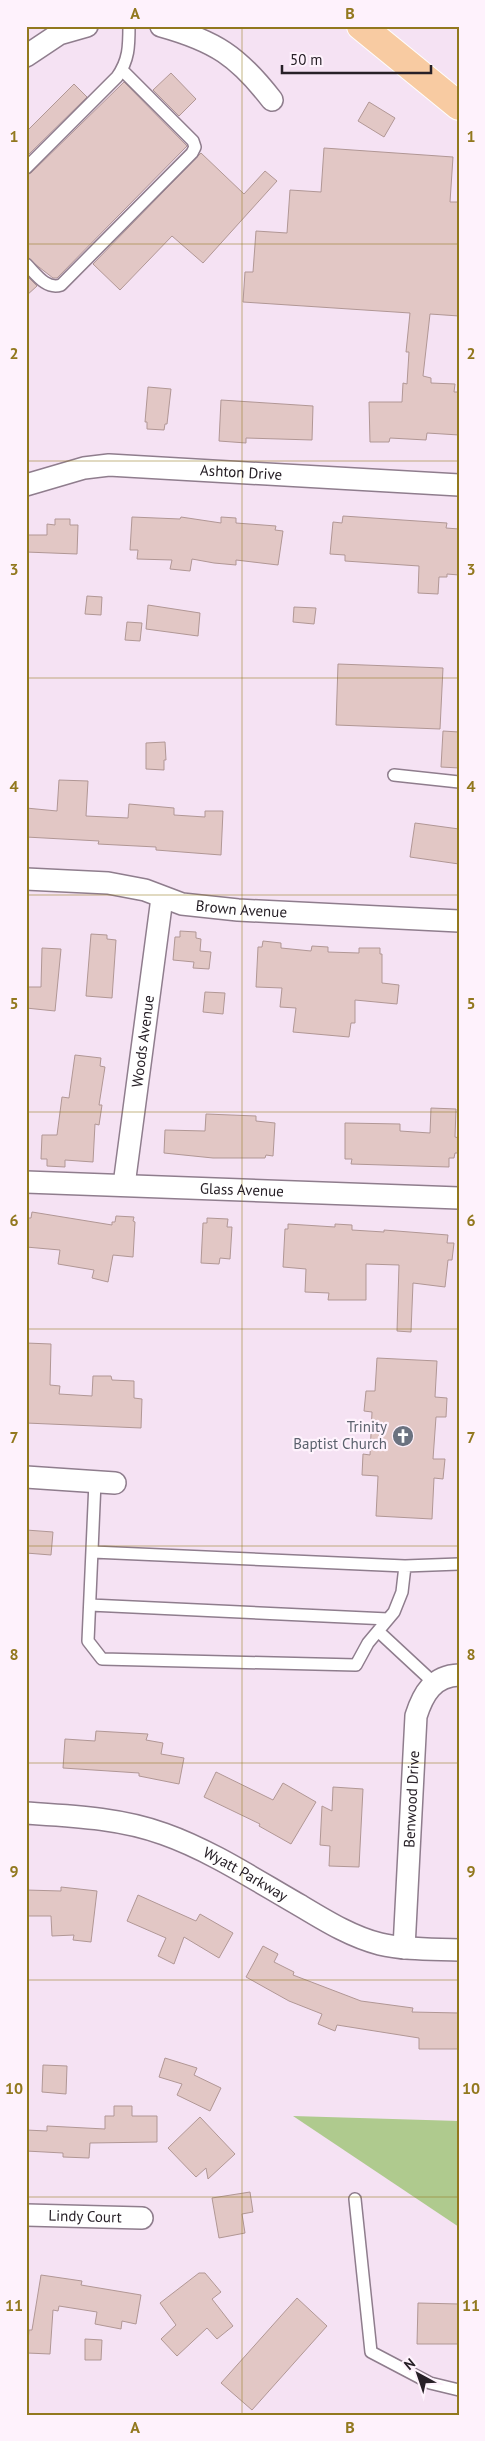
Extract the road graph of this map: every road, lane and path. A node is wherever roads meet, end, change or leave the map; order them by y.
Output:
1 (87, 26) edge
2 (129, 26) edge
3 (162, 26) edge
4 (361, 26) edge
5 (26, 56) edge
6 (122, 70) junction
7 (272, 100) dead end
8 (459, 106) edge
9 (26, 168) edge
10 (26, 264) edge
11 (459, 484) edge
12 (26, 485) edge
13 (394, 775) dead end
14 (459, 782) edge
15 (26, 879) edge
16 (162, 898) junction
17 (459, 921) edge
18 (26, 1182) edge
19 (124, 1185) junction
20 (459, 1198) edge
21 (26, 1477) edge
22 (105, 1482) joint
23 (93, 1552) junction
24 (459, 1564) edge
25 (405, 1566) junction
26 (90, 1605) junction
27 (388, 1619) junction
28 (378, 1631) junction
29 (459, 1675) edge
30 (434, 1683) junction
31 (26, 1813) edge
32 (404, 1948) junction
33 (459, 1950) edge
34 (355, 2200) dead end
35 (26, 2215) edge
36 (142, 2218) dead end
37 (459, 2390) edge

1 - 5 street
2 - 6 lane
3 - 7 street
4 - 8 highway
6 - 9 lane
6 - 10 lane
11 - 12 street, Ashton Drive
13 - 14 lane
15 - 16 street, Brown Avenue
16 - 17 street, Brown Avenue
16 - 19 street, Woods Avenue
18 - 19 street, Glass Avenue
19 - 20 street, Glass Avenue
21 - 22 street
22 - 23 lane
23 - 25 lane
23 - 26 lane
24 - 25 lane
25 - 27 lane
26 - 27 lane
26 - 28 lane
27 - 28 lane
28 - 30 lane
29 - 30 street
30 - 32 street, Benwood Drive
31 - 32 street, Wyatt Parkway
32 - 33 street, Wyatt Parkway
34 - 37 lane
35 - 36 street, Lindy Court

